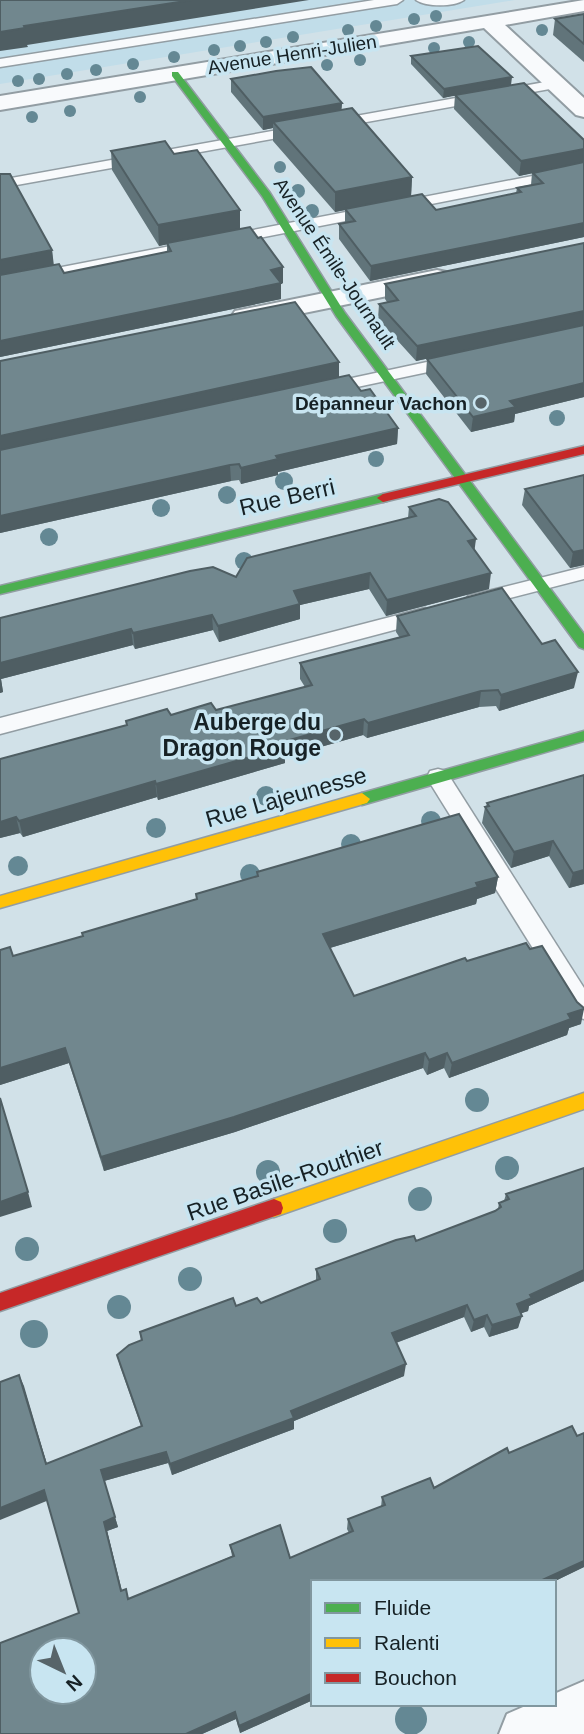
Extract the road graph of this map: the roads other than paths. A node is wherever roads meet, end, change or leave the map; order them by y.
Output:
1 (397, 0) edge
2 (422, 0) edge
3 (458, 0) edge
4 (584, 5) edge
5 (489, 21) junction
6 (0, 63) edge
7 (175, 74) junction
8 (556, 84) junction
9 (0, 103) edge
10 (584, 110) edge
11 (227, 143) junction
12 (584, 170) edge
13 (0, 184) edge
14 (286, 229) junction
15 (464, 272) edge
16 (0, 284) edge
17 (330, 300) junction
18 (224, 322) edge
19 (469, 358) edge
20 (385, 375) junction
21 (311, 391) edge
22 (584, 450) edge
23 (463, 479) junction
24 (584, 573) edge
25 (541, 584) junction
26 (0, 590) edge
27 (584, 644) edge
28 (0, 726) edge
29 (584, 736) edge
30 (438, 777) junction
31 (0, 902) edge
32 (584, 1009) edge
33 (584, 1101) edge
34 (0, 1302) edge
35 (584, 1709) edge
36 (527, 1734) edge

1 - 6 lane
2 - 3 lane
4 - 5 street, Avenue Henri-Julien
5 - 7 street, Avenue Henri-Julien
5 - 8 street
7 - 9 street, Avenue Henri-Julien
7 - 11 street, Avenue Émile-Journault
8 - 10 street
8 - 11 lane
11 - 13 lane
11 - 14 street, Avenue Émile-Journault
12 - 14 lane
14 - 16 lane
14 - 17 street, Avenue Émile-Journault
15 - 17 street
17 - 18 street
17 - 20 street, Avenue Émile-Journault
19 - 20 lane
20 - 21 lane
20 - 23 street, Avenue Émile-Journault
22 - 23 street, Rue Berri
23 - 25 street, Avenue Émile-Journault
23 - 26 street, Rue Berri
24 - 25 lane
25 - 27 street, Avenue Émile-Journault
25 - 28 lane
29 - 30 street, Rue Lajeunesse
30 - 31 street, Rue Lajeunesse
30 - 32 lane
33 - 34 street, Rue Basile-Routhier
35 - 36 street

